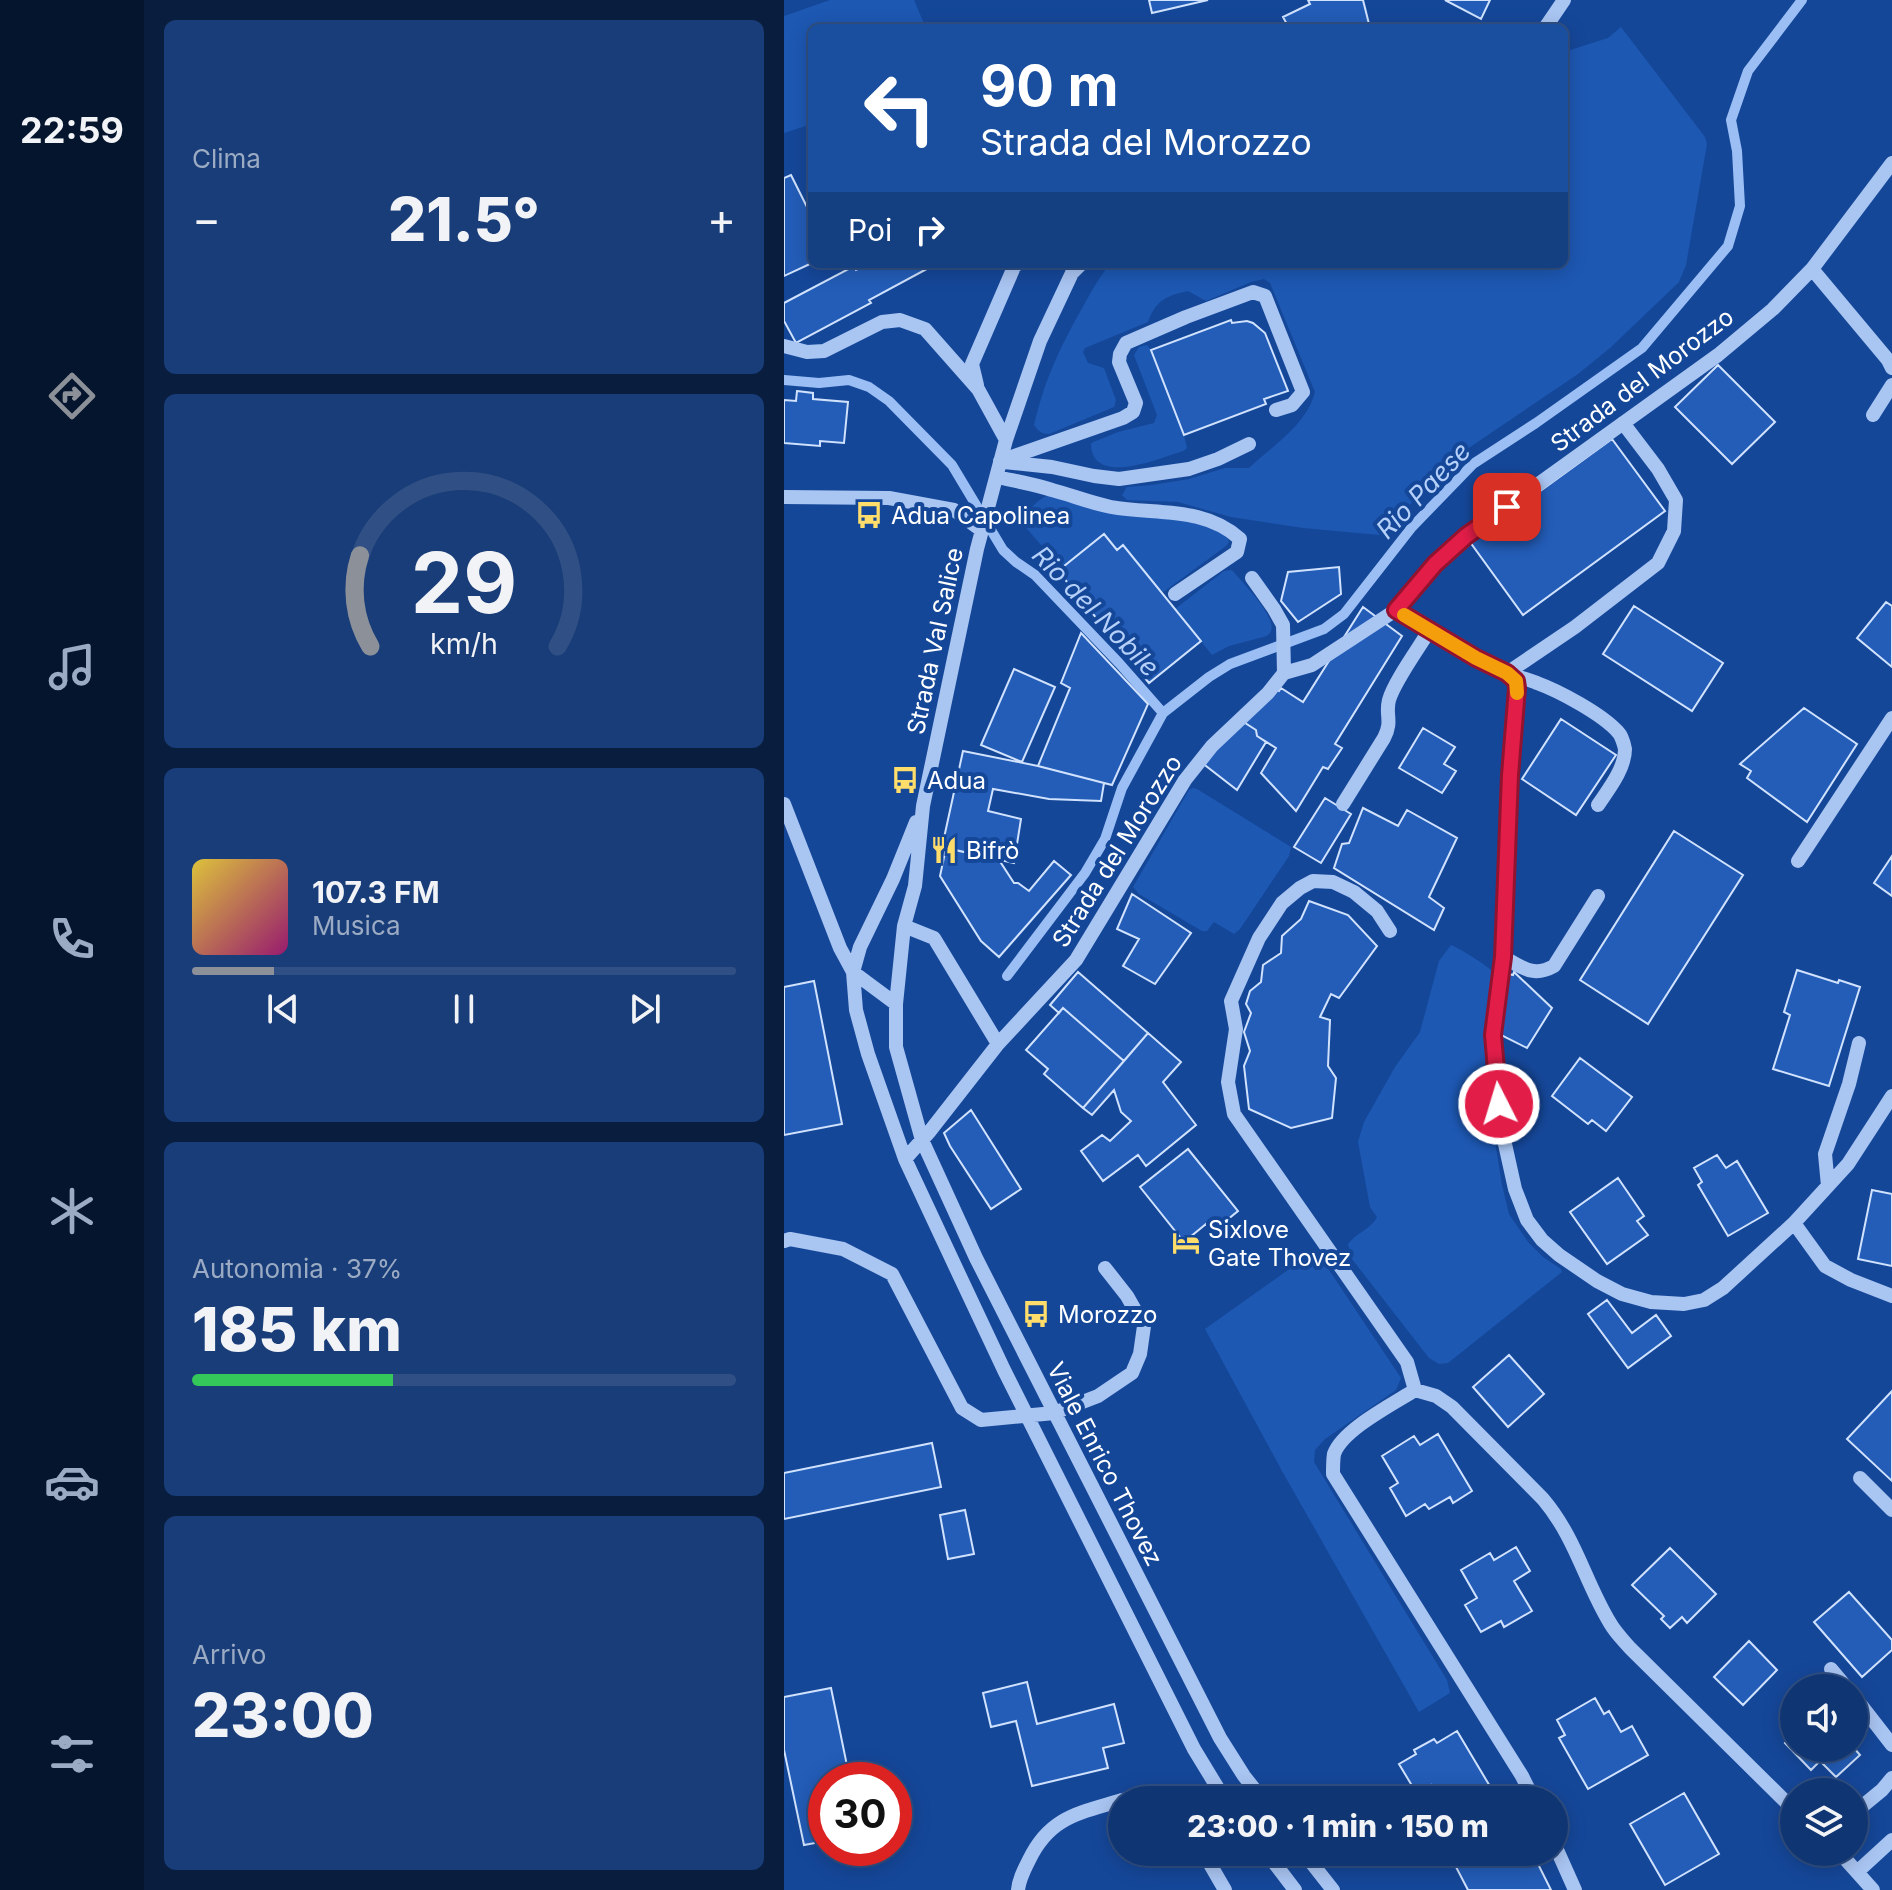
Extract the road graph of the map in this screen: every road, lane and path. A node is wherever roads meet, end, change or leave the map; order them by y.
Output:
1 (1564, 0) edge
2 (1548, 24) edge
3 (1892, 163) edge
4 (1014, 268) edge
5 (1077, 268) edge
6 (1812, 269) junction
7 (784, 346) edge
8 (1892, 368) edge
9 (1892, 385) edge
10 (978, 389) junction
11 (1276, 410) dead end
12 (1873, 415) dead end
13 (1623, 423) junction
14 (1006, 440) junction
15 (1249, 444) dead end
16 (1000, 461) junction
17 (997, 477) junction
18 (784, 497) edge
19 (981, 530) junction
20 (1252, 578) dead end
21 (1175, 594) dead end
22 (1396, 610) junction
23 (1429, 631) junction
24 (1284, 673) junction
25 (1507, 673) junction
26 (1892, 718) edge
27 (784, 804) edge
28 (1343, 804) dead end
29 (1598, 805) dead end
30 (923, 806) junction
31 (1798, 861) dead end
32 (1598, 896) dead end
33 (904, 926) junction
34 (1390, 931) dead end
35 (1503, 957) junction
36 (853, 972) junction
37 (896, 1004) junction
38 (1859, 1043) dead end
39 (998, 1044) junction
40 (1892, 1096) edge
41 (1886, 1116) edge
42 (922, 1140) junction
43 (905, 1159) junction
44 (1828, 1186) junction
45 (1794, 1223) junction
46 (784, 1241) edge
47 (1105, 1268) dead end
48 (1892, 1296) edge
49 (1415, 1390) junction
50 (1054, 1413) junction
51 (1027, 1416) junction
52 (1860, 1478) dead end
53 (1892, 1510) edge
54 (1831, 1669) dead end
55 (1835, 1674) edge
56 (1868, 1714) edge
57 (1892, 1745) edge
58 (1892, 1778) edge
59 (1216, 1786) edge
60 (1252, 1786) edge
61 (1527, 1786) edge
62 (1780, 1796) edge
63 (1868, 1802) edge
64 (1108, 1804) edge
65 (1892, 1840) edge
66 (1211, 1866) edge
67 (1277, 1866) edge
68 (1314, 1866) edge
69 (1564, 1866) edge
70 (1852, 1866) edge
71 (1857, 1872) junction
72 (1018, 1890) edge
73 (1225, 1890) edge
74 (1295, 1890) edge
75 (1333, 1890) edge
76 (1575, 1890) edge
77 (1873, 1890) edge

1 - 2 street
3 - 6 street, Strada del Morozzo
4 - 10 street
5 - 14 street, Strada Val Salice
6 - 8 street
6 - 13 street, Strada del Morozzo
7 - 10 street
9 - 12 street
10 - 14 street
11 - 16 street
13 - 22 street, Strada del Morozzo
13 - 25 street
14 - 16 street, Strada Val Salice
15 - 16 street
16 - 17 street, Strada Val Salice
17 - 19 street, Strada Val Salice
17 - 21 street
18 - 19 street
19 - 30 street, Strada Val Salice
20 - 24 street
22 - 23 street
22 - 24 street, Strada del Morozzo
23 - 25 street
23 - 28 street
24 - 39 street, Strada del Morozzo
25 - 29 street
25 - 35 street
26 - 31 street
27 - 36 street
30 - 33 street, Strada Val Salice
30 - 36 street, Strada Val Salice
32 - 35 street
33 - 37 street, Viale Enrico Thovez
33 - 39 street
34 - 49 street
35 - 45 street
36 - 37 street
36 - 43 street, Viale Enrico Thovez
37 - 42 street, Viale Enrico Thovez
38 - 44 street
39 - 42 street
40 - 41 street
41 - 44 street
42 - 43 street
42 - 50 street, Viale Enrico Thovez
43 - 51 street, Viale Enrico Thovez
44 - 45 street
45 - 48 street
46 - 51 street
47 - 50 street
49 - 61 street
49 - 62 street
50 - 51 street
50 - 60 street, Viale Enrico Thovez
51 - 59 street, Viale Enrico Thovez
52 - 53 street
54 - 55 street
56 - 57 street
58 - 63 street
64 - 72 street
65 - 71 street
66 - 73 street
67 - 74 street
68 - 75 street
69 - 76 street
70 - 71 street
71 - 77 street

